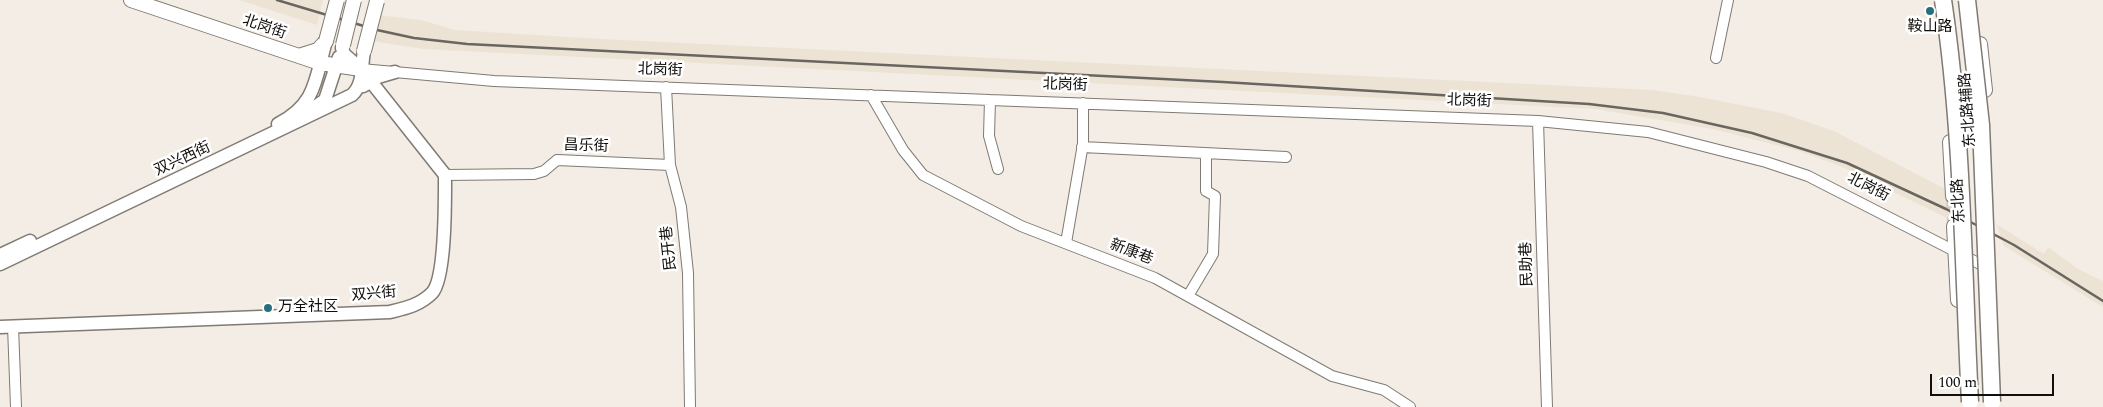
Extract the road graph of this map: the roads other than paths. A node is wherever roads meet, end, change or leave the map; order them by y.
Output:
1 (132, 0) edge
2 (337, 0) edge
3 (354, 0) edge
4 (1728, 0) edge
5 (1935, 0) edge
6 (1943, 0) edge
7 (1967, 0) edge
8 (1974, 0) edge
9 (377, 1) edge
10 (326, 42) junction
11 (342, 46) junction
12 (364, 51) joint
13 (298, 56) junction
14 (1716, 58) dead end
15 (320, 63) junction
16 (338, 64) junction
17 (361, 69) junction
18 (395, 72) junction
19 (370, 81) junction
20 (666, 87) junction
21 (330, 89) junction
22 (359, 89) junction
23 (871, 95) junction
24 (990, 100) junction
25 (1083, 104) junction
26 (319, 113) junction
27 (290, 118) junction
28 (1538, 121) junction
29 (1082, 147) junction
30 (1206, 154) junction
31 (1286, 157) dead end
32 (670, 165) junction
33 (998, 170) dead end
34 (445, 174) junction
35 (1952, 196) tunnel mouth
36 (1991, 218) dead end
37 (1954, 226) tunnel mouth
38 (1066, 243) junction
39 (1992, 245) dead end
40 (1955, 251) junction
41 (0, 254) edge
42 (0, 264) edge
43 (1980, 264) dead end
44 (1188, 296) junction
45 (13, 326) junction
46 (0, 327) edge
47 (1996, 404) edge
48 (1966, 405) edge
49 (16, 407) edge
50 (690, 407) edge
51 (1410, 407) edge
52 (1547, 407) edge

1 - 13 main road, 北岗街
2 - 10 main road, bridge
3 - 11 main road, bridge
4 - 14 street
5 - 35 main road, 东北路辅路
6 - 48 highway, 东北路, bridge
7 - 47 highway, 东北路, bridge
8 - 36 main road, 东北路辅路
9 - 12 main road, bridge
10 - 13 main road
10 - 15 street, 双兴西街
10 - 16 street
11 - 16 street
11 - 17 street
12 - 17 street
13 - 15 main road, 北岗街
15 - 16 main road, 北岗街
15 - 27 street, 双兴西街
16 - 17 main road, 北岗街
16 - 21 street
17 - 18 street, 北岗街
17 - 19 street
17 - 22 street
18 - 19 street, 双兴西街
18 - 20 street, 北岗街
19 - 22 street, 双兴西街
19 - 34 street
20 - 23 street, 北岗街
20 - 32 street, 民开巷
21 - 26 street
21 - 27 street
22 - 26 street, 双兴西街
23 - 24 street, 北岗街
23 - 38 street, 新康巷
24 - 25 street, 北岗街
24 - 33 street
25 - 28 street, 北岗街
25 - 29 street
26 - 42 street, 双兴西街
27 - 41 street, 双兴西街
28 - 40 street, 北岗街
28 - 52 street, 民助巷
29 - 30 street
29 - 38 street
30 - 31 street
30 - 44 street
32 - 34 street, 昌乐街
32 - 50 street, 民开巷
34 - 45 street, 双兴街
37 - 40 main road
38 - 44 street, 新康巷
39 - 47 main road
40 - 43 street, 北岗街
40 - 48 main road
44 - 51 street, 新康巷
45 - 46 street, 双兴街
45 - 49 street

